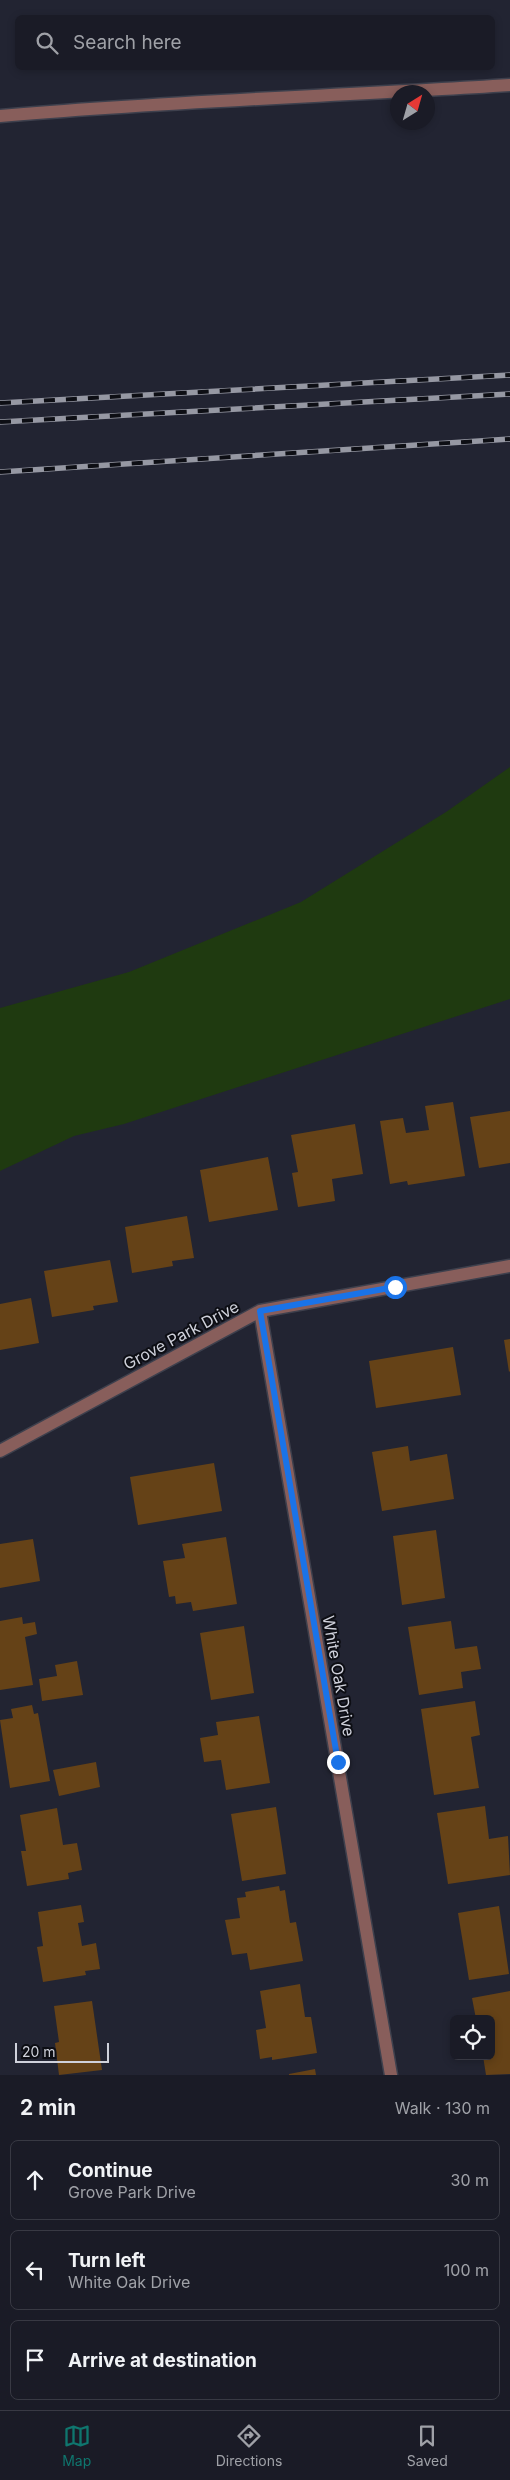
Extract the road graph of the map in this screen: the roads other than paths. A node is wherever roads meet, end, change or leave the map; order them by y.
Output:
1 (510, 85) edge
2 (0, 116) edge
3 (510, 1266) edge
4 (260, 1311) junction
5 (0, 1451) edge
6 (391, 2075) edge

1 - 2 street
3 - 4 street, Grove Park Drive
4 - 5 street, Grove Park Drive
4 - 6 street, White Oak Drive

